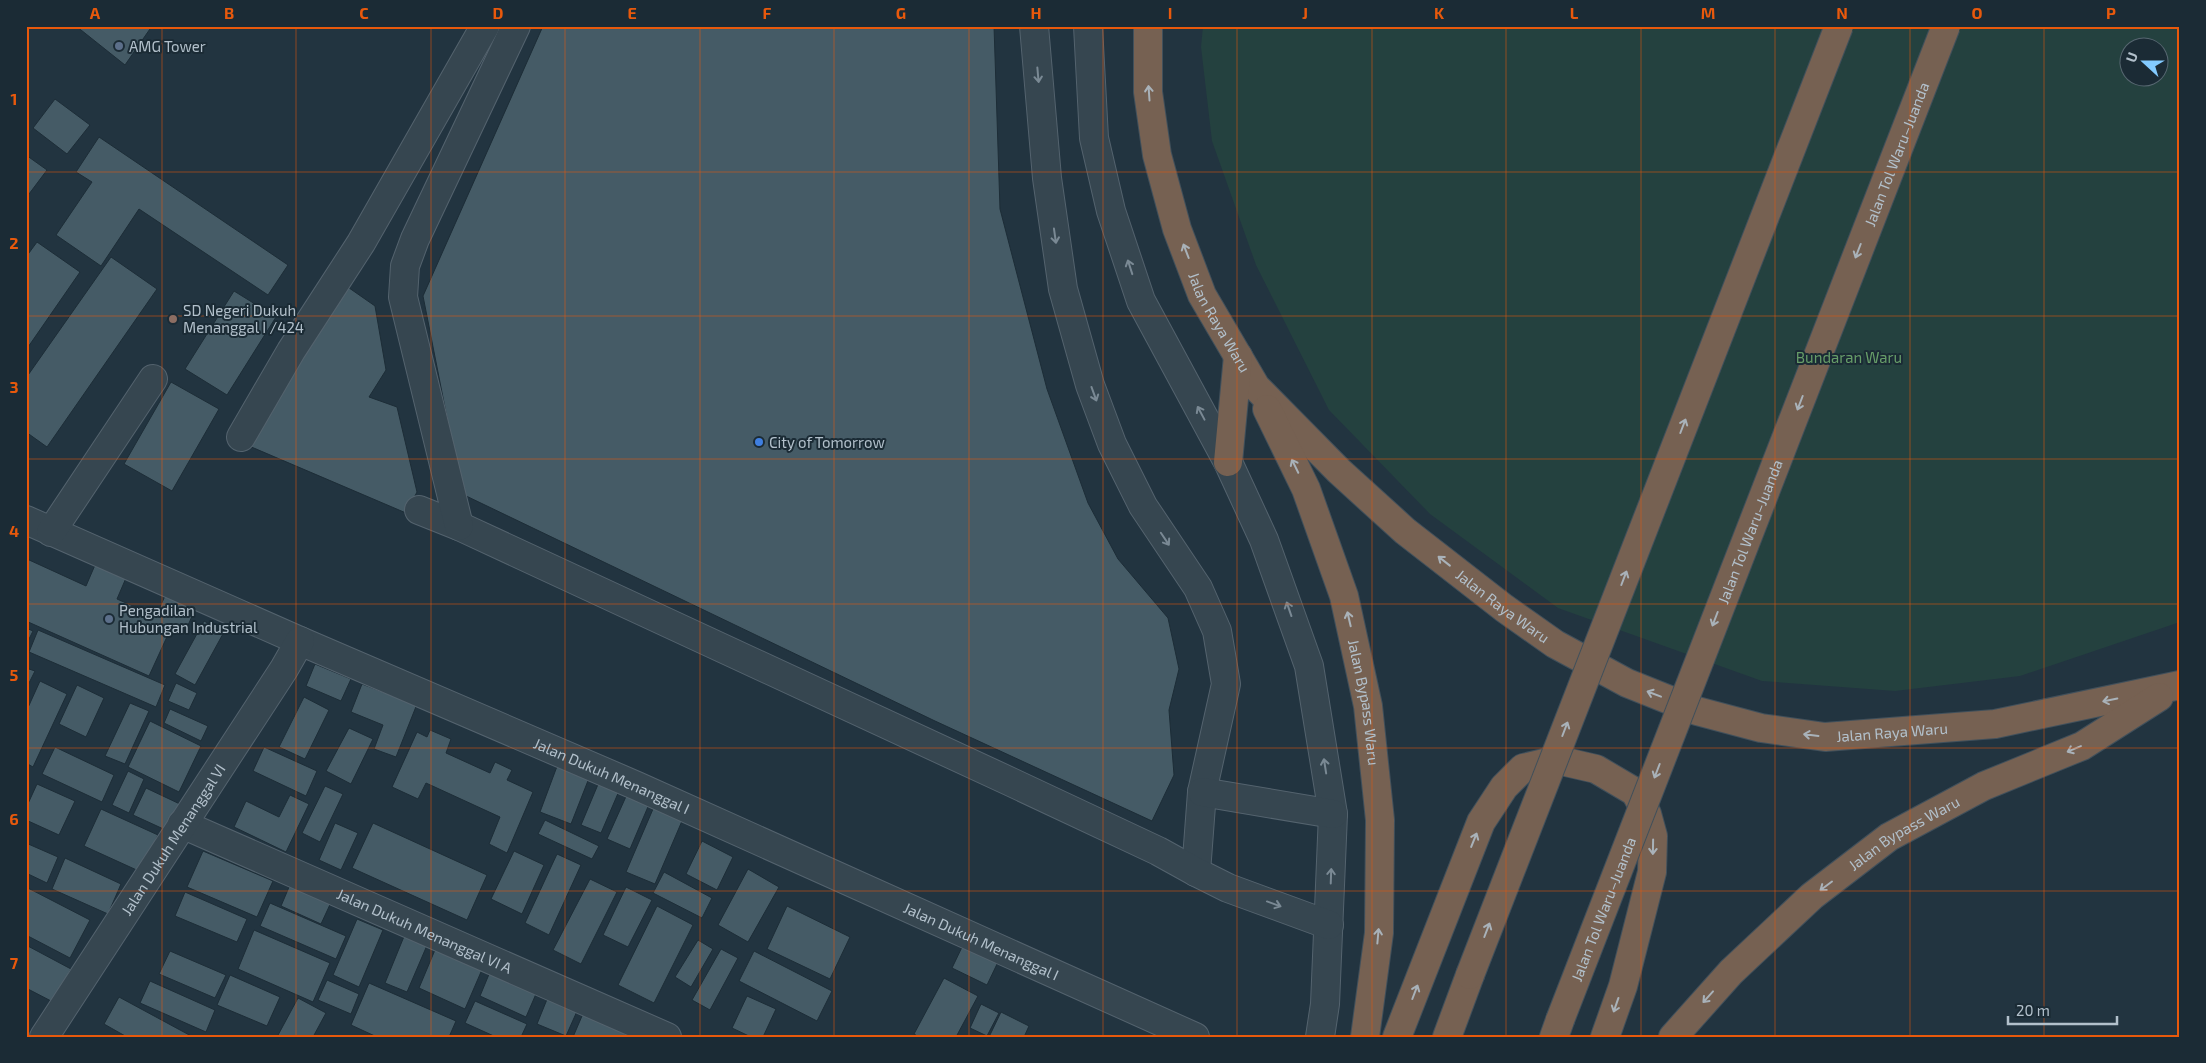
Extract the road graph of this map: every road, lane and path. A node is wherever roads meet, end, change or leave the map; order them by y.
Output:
1 (485, 26) edge
2 (516, 26) edge
3 (1034, 26) edge
4 (1088, 26) edge
5 (1148, 26) edge
6 (1839, 26) edge
7 (1946, 26) edge
8 (1238, 356) junction
9 (152, 379) dead end
10 (1256, 387) junction
11 (241, 437) dead end
12 (1228, 462) junction
13 (419, 510) dead end
14 (26, 520) edge
15 (459, 526) junction
16 (51, 532) junction
17 (300, 641) junction
18 (2178, 686) edge
19 (1202, 792) junction
20 (1333, 814) junction
21 (182, 824) junction
22 (1196, 872) junction
23 (1329, 925) junction
24 (1557, 1028) edge
25 (657, 1035) edge
26 (44, 1037) edge
27 (1195, 1037) edge
28 (1320, 1037) edge
29 (1365, 1037) edge
30 (1397, 1037) edge
31 (1447, 1037) edge
32 (1605, 1037) edge
33 (1673, 1037) edge

1 - 11 street
2 - 15 street
3 -> 19 street
12 -> 4 street
8 -> 5 highway, Jalan Raya Waru
31 -> 6 highway, bridge
7 -> 24 highway, Jalan Tol Waru–Juanda, bridge
8 - 10 highway, Jalan Raya Waru
8 - 12 highway
9 - 16 street
18 -> 10 highway, Jalan Raya Waru
29 -> 10 highway, Jalan Bypass Waru
20 -> 12 street
13 - 15 street
14 - 16 street, Jalan Dukuh Menanggal I
15 - 22 street
16 - 17 street, Jalan Dukuh Menanggal I
17 - 21 street, Jalan Dukuh Menanggal VI
17 - 27 street, Jalan Dukuh Menanggal I
18 -> 33 highway, Jalan Bypass Waru
19 - 20 street
19 - 22 street
23 -> 20 street
21 - 25 street, Jalan Dukuh Menanggal VI A
21 - 26 street, Jalan Dukuh Menanggal VI
22 -> 23 street
23 - 28 street
30 -> 32 highway

